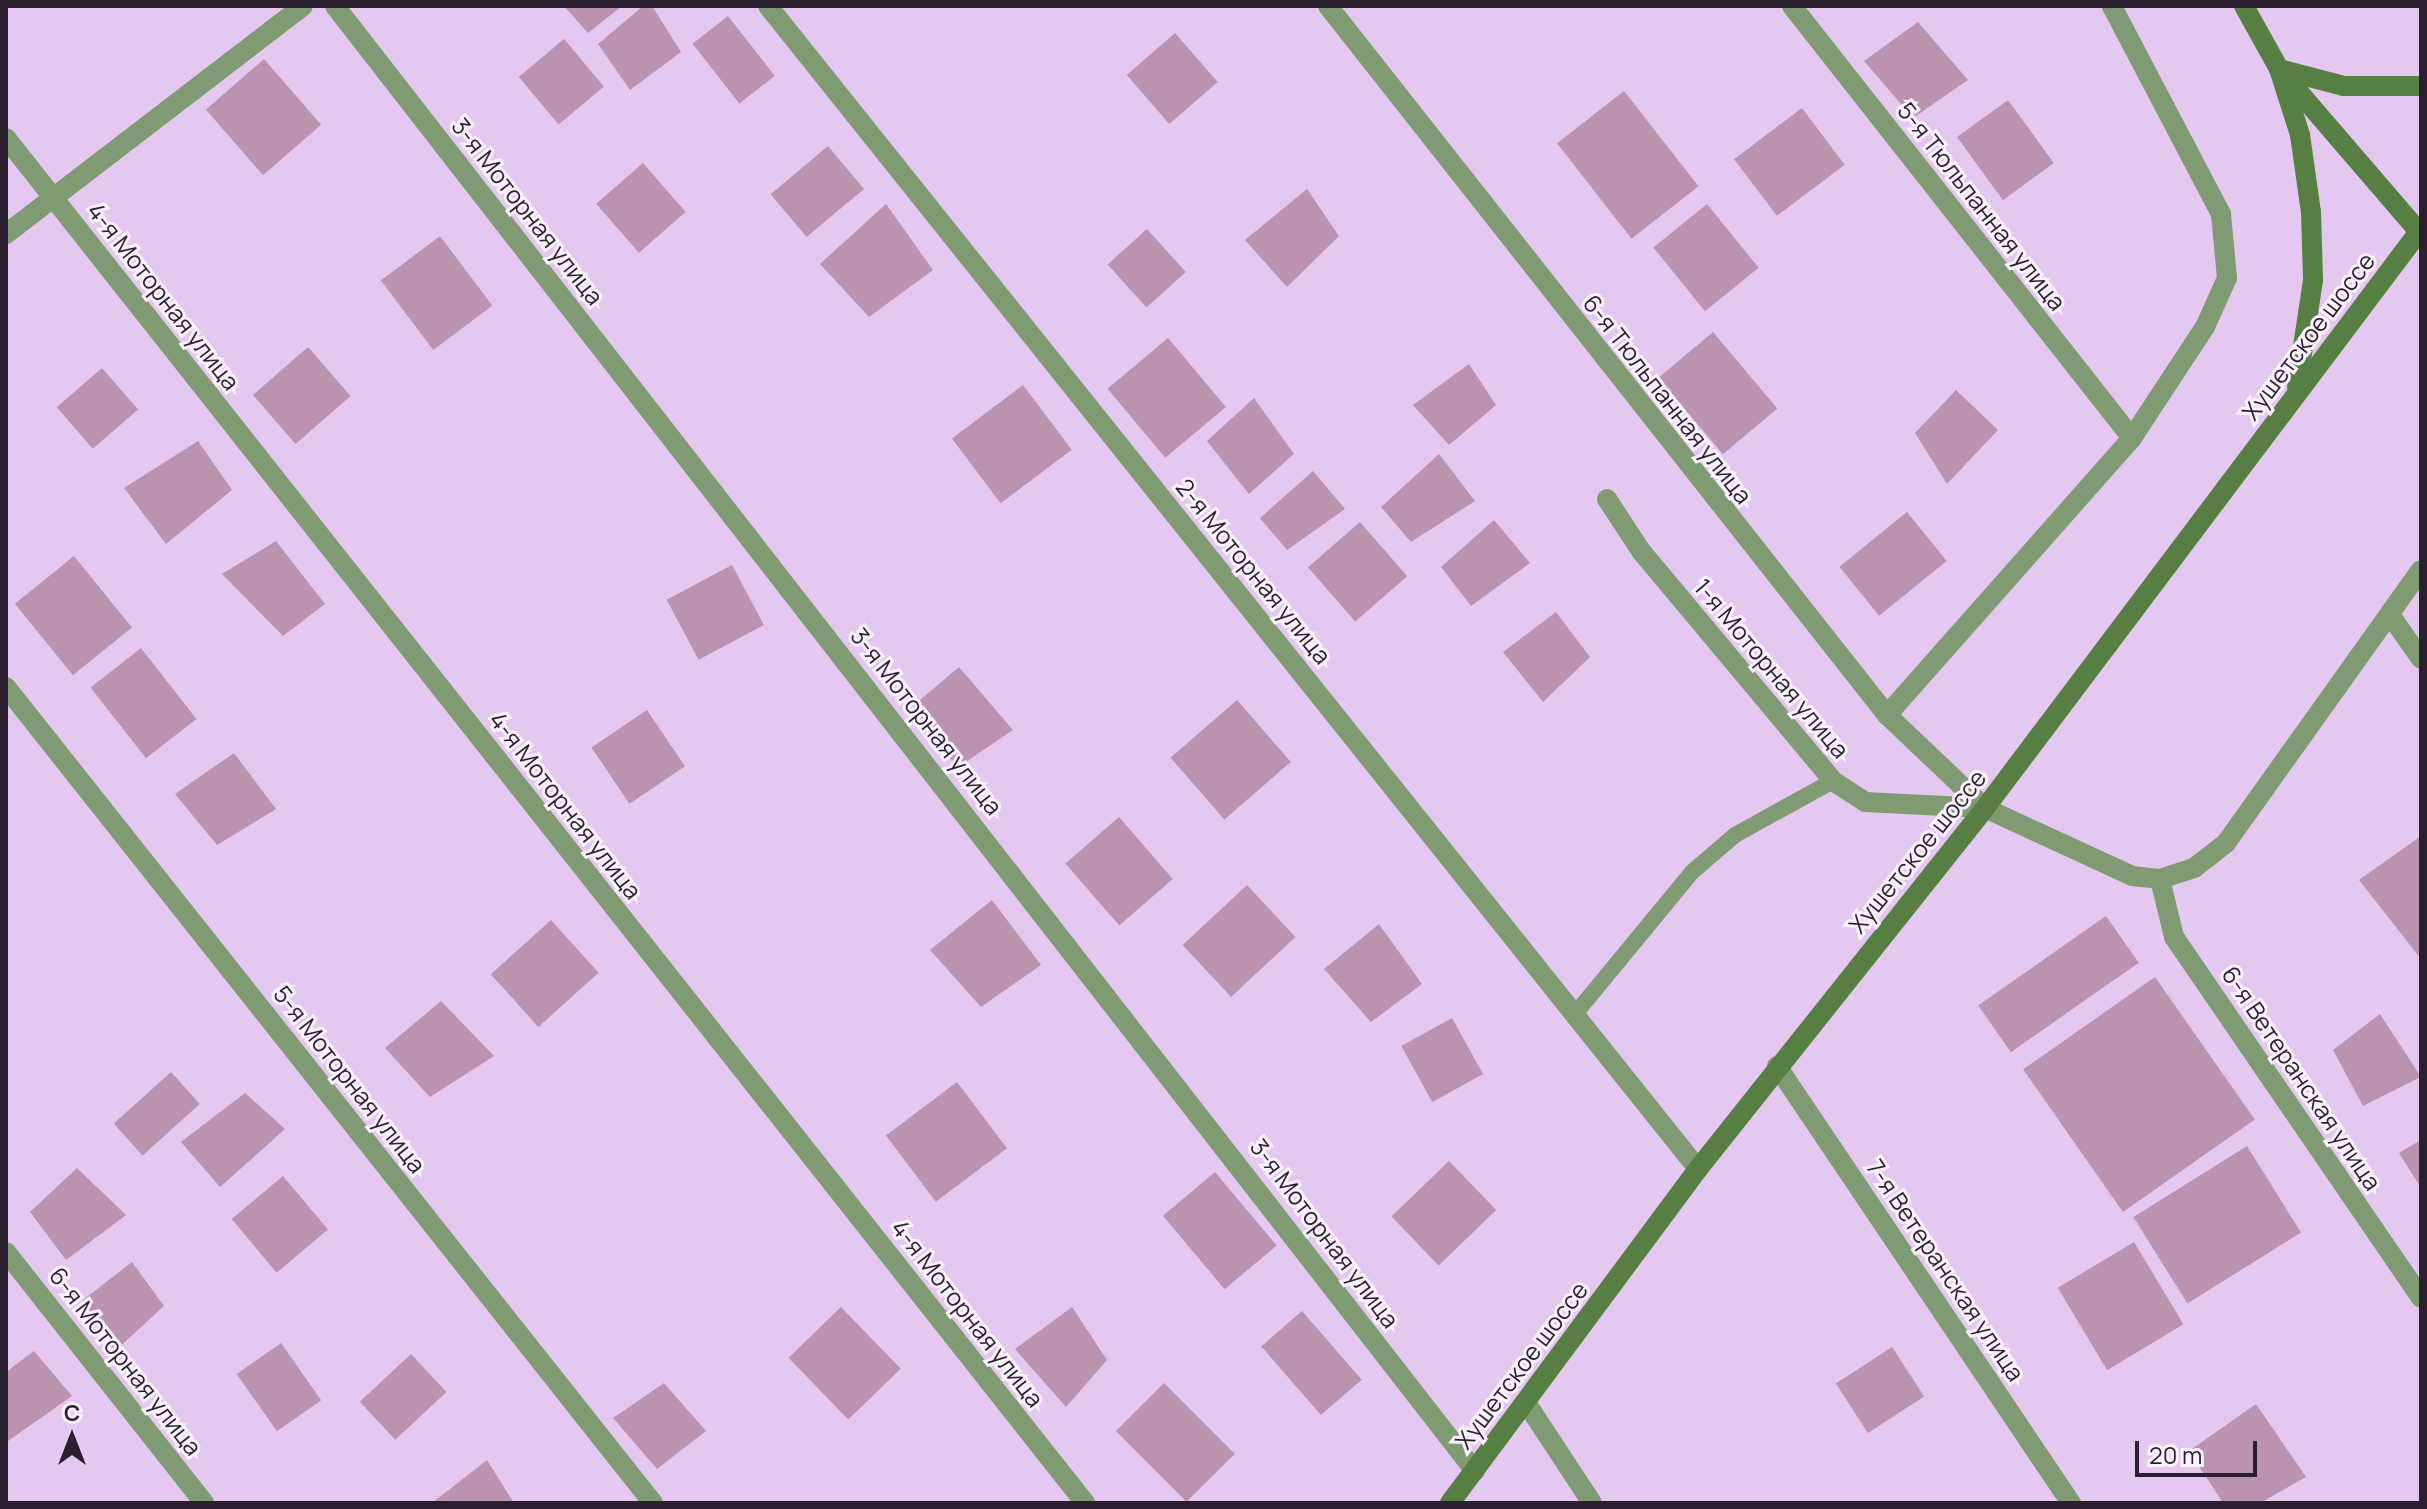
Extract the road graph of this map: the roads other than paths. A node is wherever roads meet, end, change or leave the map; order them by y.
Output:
1 (303, 6) edge
2 (335, 6) edge
3 (768, 6) edge
4 (1328, 6) edge
5 (1792, 6) edge
6 (2112, 6) edge
7 (2244, 6) edge
8 (2279, 69) junction
9 (2421, 86) edge
10 (6, 138) edge
11 (52, 197) junction
12 (2420, 230) edge
13 (6, 234) edge
14 (2295, 395) junction
15 (2132, 438) junction
16 (1607, 499) dead end
17 (2421, 570) edge
18 (2391, 616) junction
19 (2421, 659) edge
20 (6, 687) edge
21 (1887, 715) junction
22 (1833, 781) junction
23 (1985, 808) junction
24 (2160, 879) junction
25 (1575, 1014) junction
26 (1777, 1066) junction
27 (1698, 1169) junction
28 (6, 1252) edge
29 (2421, 1298) edge
30 (1527, 1404) junction
31 (1475, 1471) junction
32 (204, 1503) edge
33 (653, 1503) edge
34 (1085, 1503) edge
35 (1450, 1503) edge
36 (1592, 1503) edge
37 (2071, 1503) edge

1 - 11 street
2 - 31 street, 3-я Моторная улица
3 - 25 street, 2-я Моторная улица
4 - 21 street, 6-я Тюльпанная улица
5 - 15 street, 5-я Тюльпанная улица
6 - 15 street
7 - 8 main road
8 - 9 main road
8 - 12 main road
8 - 14 main road
10 - 11 street, 4-я Моторная улица
11 - 13 street
11 - 34 street, 4-я Моторная улица
12 - 14 main road, Хушетское шоссе
14 - 23 main road, Хушетское шоссе
15 - 21 street
16 - 22 street, 1-я Моторная улица
17 - 18 street
18 - 19 street
18 - 24 street
20 - 33 street, 5-я Моторная улица
21 - 23 street, 6-я Тюльпанная улица
22 - 23 street, 1-я Моторная улица
22 - 25 lane
23 - 24 street
23 - 26 main road, Хушетское шоссе
24 - 29 street, 6-я Ветеранская улица
25 - 27 street, 2-я Моторная улица
26 - 27 main road, Хушетское шоссе
26 - 37 street, 7-я Ветеранская улица
27 - 30 main road, Хушетское шоссе
28 - 32 street, 6-я Моторная улица
30 - 31 main road, Хушетское шоссе
30 - 36 street
31 - 35 main road, Хушетское шоссе

